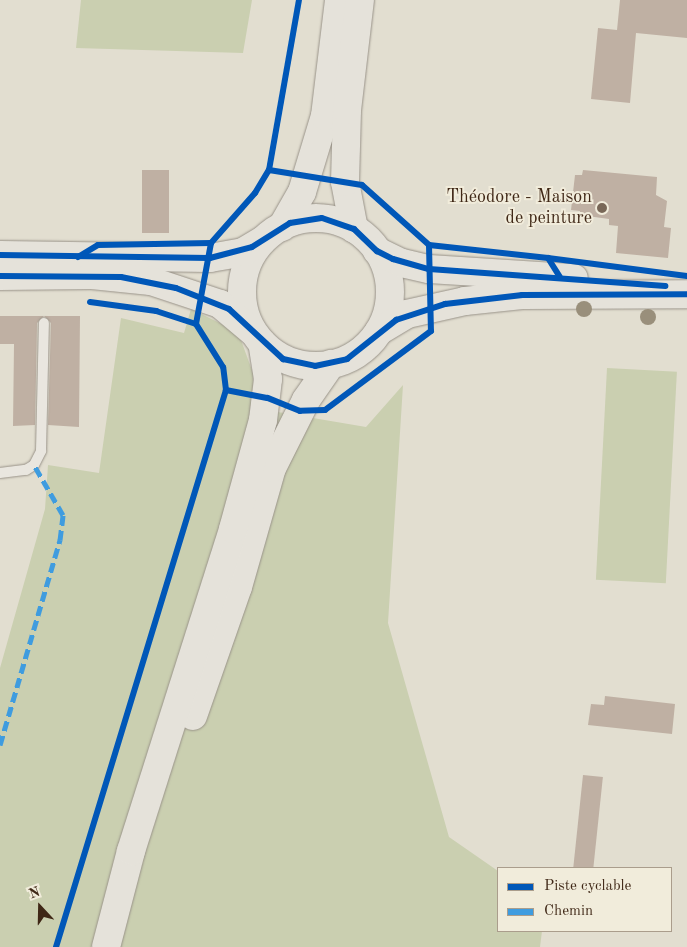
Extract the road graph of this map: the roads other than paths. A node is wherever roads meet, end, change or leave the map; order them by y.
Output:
1 (339, 0) edge
2 (360, 0) edge
3 (354, 229) junction
4 (273, 233) junction
5 (377, 251) junction
6 (0, 256) edge
7 (0, 276) edge
8 (687, 289) edge
9 (687, 294) edge
10 (44, 323) dead end
11 (379, 331) junction
12 (258, 338) junction
13 (331, 364) junction
14 (0, 473) edge
15 (114, 921) junction
16 (106, 947) edge

1 - 4 main road
2 - 3 main road
3 - 4 main road
3 - 5 main road
4 - 6 main road
4 - 12 main road
5 - 8 main road
5 - 11 main road
7 - 12 main road
9 - 11 main road
10 - 14 lane
11 - 13 main road
12 - 13 main road
12 - 15 main road
13 - 15 main road
15 - 16 main road

